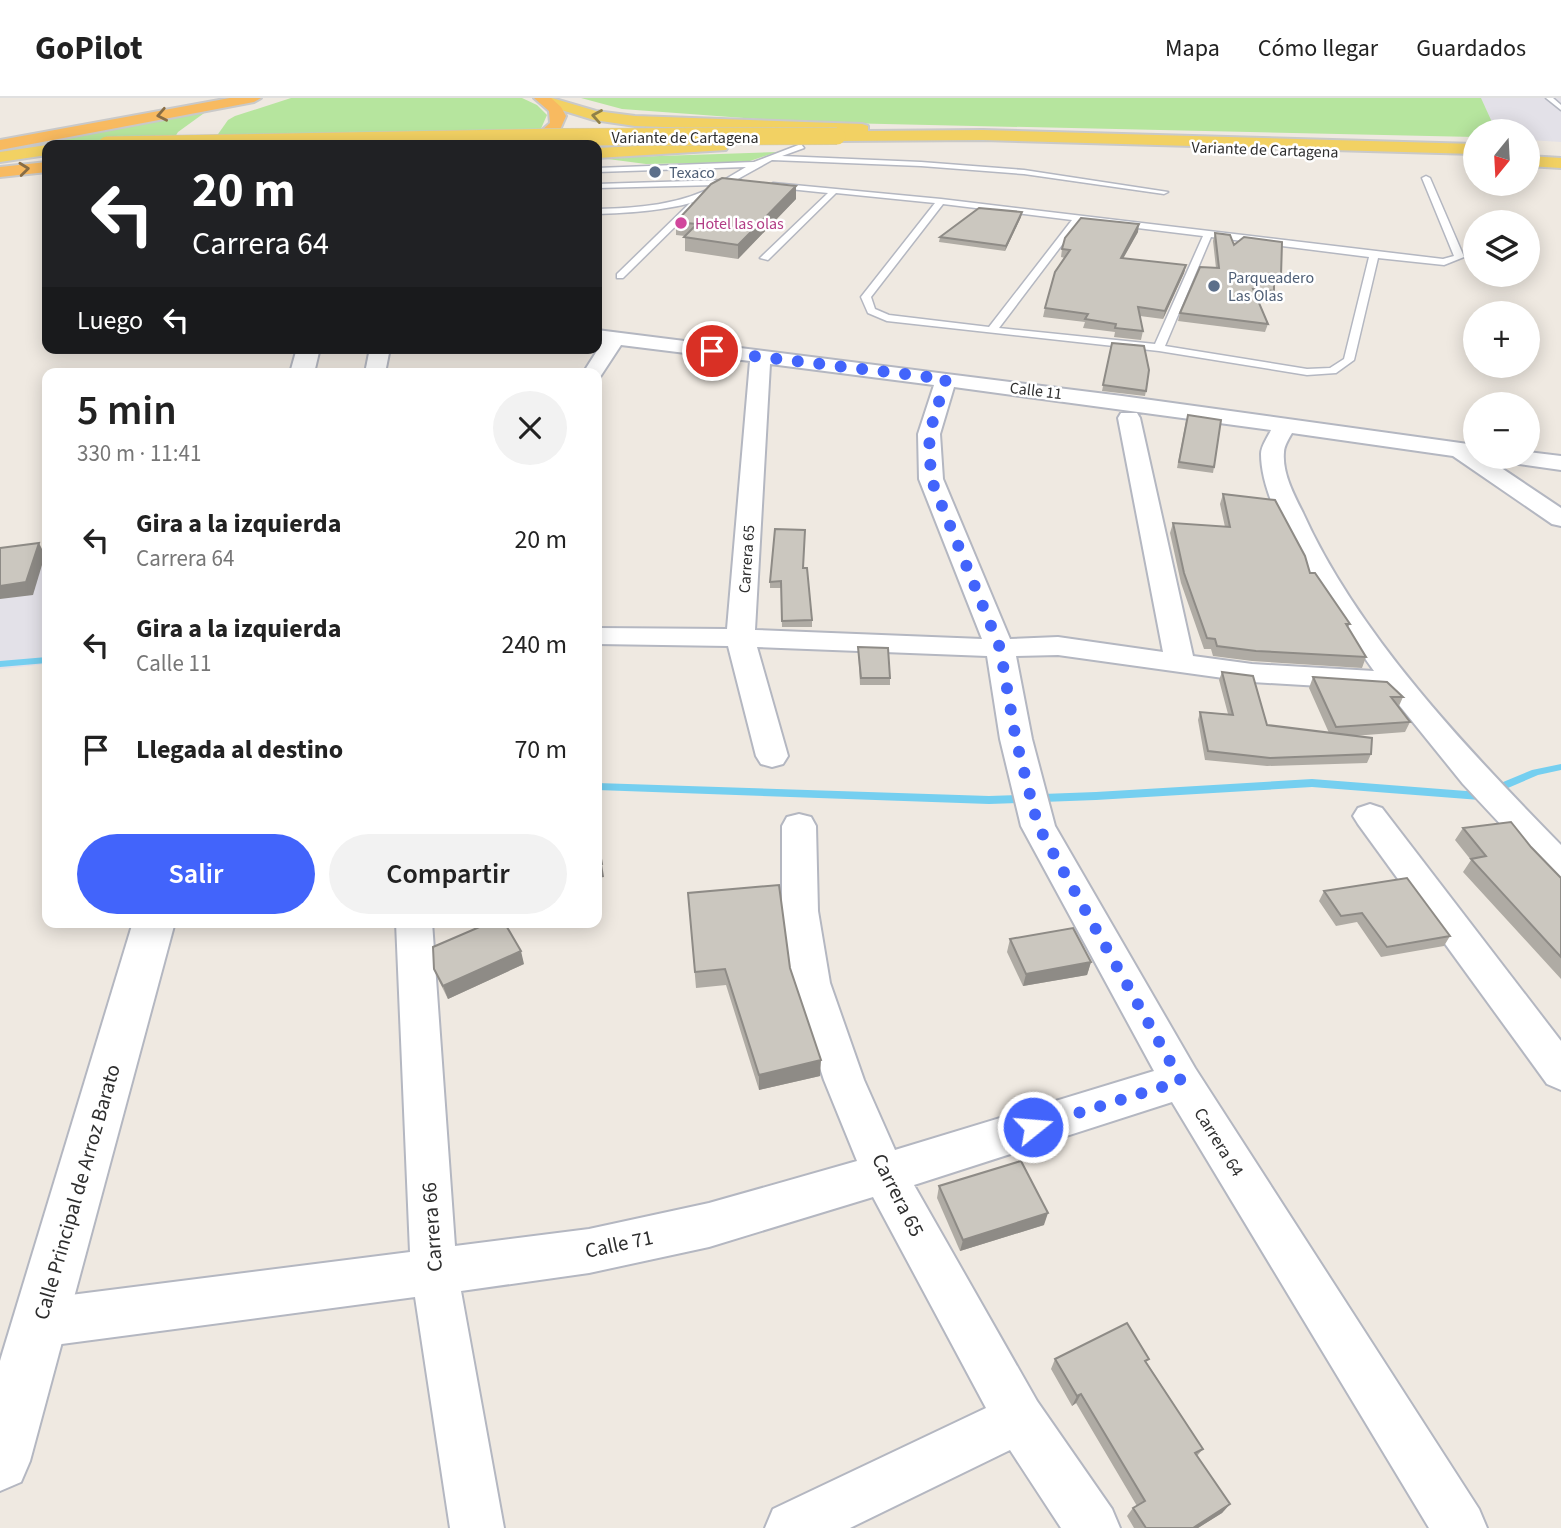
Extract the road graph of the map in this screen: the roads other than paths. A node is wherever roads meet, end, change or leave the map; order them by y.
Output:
1 (254, 98) edge
2 (264, 98) edge
3 (1549, 98) edge
4 (545, 100) edge
5 (1561, 108) edge
6 (983, 139) junction
7 (190, 140) edge
8 (392, 140) edge
9 (540, 140) edge
10 (0, 145) edge
11 (801, 146) junction
12 (1463, 149) edge
13 (42, 151) edge
14 (602, 153) edge
15 (1540, 153) edge
16 (1561, 154) edge
17 (0, 157) edge
18 (1463, 157) edge
19 (772, 158) junction
20 (1540, 162) edge
21 (1561, 163) edge
22 (756, 164) junction
23 (42, 168) edge
24 (602, 170) edge
25 (0, 172) edge
26 (1426, 178) dead end
27 (723, 181) junction
28 (748, 183) edge
29 (761, 184) edge
30 (602, 186) edge
31 (836, 189) junction
32 (1164, 192) dead end
33 (703, 196) junction
34 (941, 201) junction
35 (602, 212) edge
36 (1078, 218) junction
37 (1208, 234) junction
38 (1374, 255) junction
39 (765, 258) dead end
40 (620, 276) dead end
41 (992, 330) junction
42 (606, 337) edge
43 (1159, 348) junction
44 (760, 358) junction
45 (946, 379) junction
46 (1129, 418) dead end
47 (1284, 424) junction
48 (1463, 450) edge
49 (1540, 460) edge
50 (1561, 463) edge
51 (1493, 469) edge
52 (1561, 519) edge
53 (602, 636) edge
54 (740, 638) junction
55 (1000, 648) junction
56 (1180, 664) junction
57 (1396, 681) junction
58 (772, 756) dead end
59 (1370, 816) dead end
60 (799, 826) dead end
61 (1561, 867) edge
62 (152, 928) edge
63 (414, 928) edge
64 (1561, 1072) edge
65 (1181, 1081) junction
66 (884, 1174) junction
67 (434, 1272) junction
68 (39, 1323) junction
69 (1019, 1419) junction
70 (0, 1461) edge
71 (477, 1528) edge
72 (792, 1528) edge
73 (1093, 1528) edge
74 (1460, 1528) edge

1 -> 10 highway
2 - 7 highway
3 - 5 lane
6 -> 4 main road
4 - 9 highway
6 - 8 main road, Variante de Cartagena, bridge
6 - 11 main road
6 - 12 main road, Variante de Cartagena
6 - 18 main road, Variante de Cartagena
11 - 14 main road
11 - 19 lane
13 - 17 main road
15 - 16 main road
19 - 22 lane
19 - 32 lane
20 - 21 main road
22 - 24 lane
22 - 27 lane
25 -> 23 highway
26 - 38 lane
27 - 28 lane
27 - 30 lane
27 - 33 lane
29 - 31 lane
31 - 34 lane
31 - 39 lane
33 - 35 lane
33 - 40 lane
34 - 36 lane
34 - 41 lane
36 - 37 lane
36 - 41 lane
37 - 38 lane
37 - 43 lane
38 - 43 lane
41 - 43 lane
42 - 44 street, Calle 11
44 - 45 street, Calle 11
44 - 54 street, Carrera 65
45 - 47 street, Calle 11
45 - 55 street, Carrera 64
46 - 56 street
47 - 48 street, Calle 11
47 - 57 street
49 - 50 street
51 - 52 street
53 - 54 street
54 - 55 street
54 - 58 street, Carrera 65
55 - 56 street
55 - 65 street, Carrera 64
56 - 57 street
57 - 61 street
59 - 64 street
60 - 66 street, Carrera 65
62 - 68 street, Calle Principal de Arroz Barato
63 - 67 street, Carrera 66
65 - 66 street, Calle 71
65 - 74 street, Carrera 64
66 - 67 street, Calle 71
66 - 69 street, Carrera 65
67 - 68 street, Calle 71
67 - 71 street, Carrera 66
68 - 70 street, Calle Principal de Arroz Barato
69 - 72 street
69 - 73 street, Carrera 65

